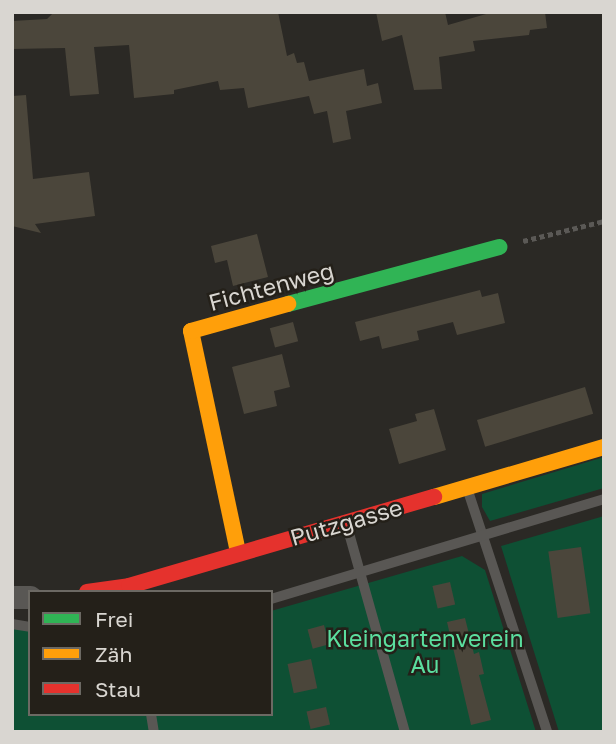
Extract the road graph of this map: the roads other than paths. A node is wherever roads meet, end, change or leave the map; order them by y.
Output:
1 (499, 247) road end
2 (604, 447) edge
3 (467, 488) junction
4 (604, 499) edge
5 (345, 522) junction
6 (481, 534) junction
7 (238, 552) junction
8 (360, 572) junction
9 (129, 589) edge
10 (273, 598) edge
11 (405, 732) edge
12 (547, 732) edge

1 - 7 street, Fichtenweg
2 - 3 street, Putzgasse
3 - 5 street, Putzgasse
3 - 6 lane
4 - 6 lane
5 - 7 street, Putzgasse
5 - 8 lane
6 - 8 lane
6 - 12 lane
7 - 9 street, Putzgasse
8 - 10 lane
8 - 11 lane

